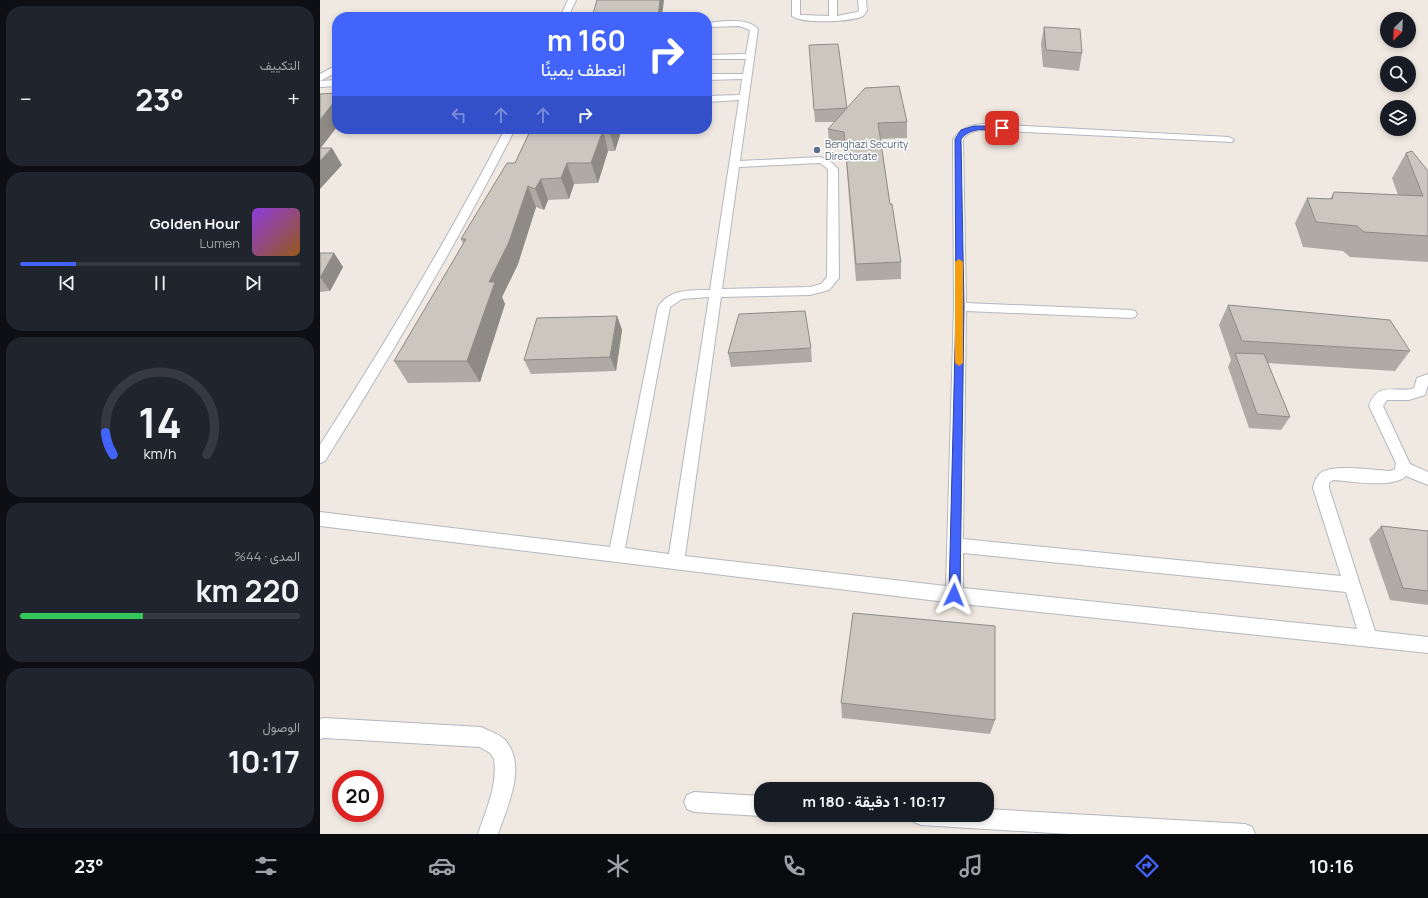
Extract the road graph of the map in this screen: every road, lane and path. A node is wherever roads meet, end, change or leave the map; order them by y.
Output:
1 (572, 0) edge
2 (796, 0) edge
3 (833, 0) edge
4 (862, 0) edge
5 (566, 12) edge
6 (833, 17) junction
7 (712, 24) edge
8 (750, 56) junction
9 (712, 57) edge
10 (332, 71) edge
11 (747, 76) junction
12 (712, 77) edge
13 (320, 78) edge
14 (332, 83) edge
15 (320, 84) edge
16 (744, 97) junction
17 (712, 99) edge
18 (507, 134) edge
19 (1230, 140) dead end
20 (734, 164) junction
21 (715, 293) junction
22 (960, 307) junction
23 (1131, 314) dead end
24 (1428, 379) edge
25 (320, 457) edge
26 (1404, 468) junction
27 (1428, 479) edge
28 (320, 519) edge
29 (956, 545) junction
30 (616, 555) junction
31 (676, 562) junction
32 (1352, 585) junction
33 (954, 595) junction
34 (1369, 638) junction
35 (1428, 644) edge
36 (320, 729) edge
37 (694, 802) dead end
38 (754, 806) edge
39 (994, 819) edge
40 (488, 834) edge
41 (1245, 834) edge

1 - 5 lane
2 - 6 lane
3 - 6 lane
4 - 6 lane
7 - 8 lane
8 - 9 lane
8 - 11 lane
10 - 13 lane
11 - 12 lane
11 - 16 lane
14 - 15 lane
16 - 17 lane
16 - 20 lane
18 - 25 lane
19 - 22 lane
20 - 21 lane
20 - 21 lane
21 - 30 lane
21 - 31 lane
22 - 23 lane
22 - 29 lane
24 - 26 lane
26 - 27 lane
26 - 32 lane
28 - 30 lane
29 - 32 lane
29 - 33 lane
30 - 31 lane
31 - 33 lane
32 - 34 lane
33 - 34 lane
34 - 35 lane
36 - 40 lane
37 - 38 lane
39 - 41 lane

